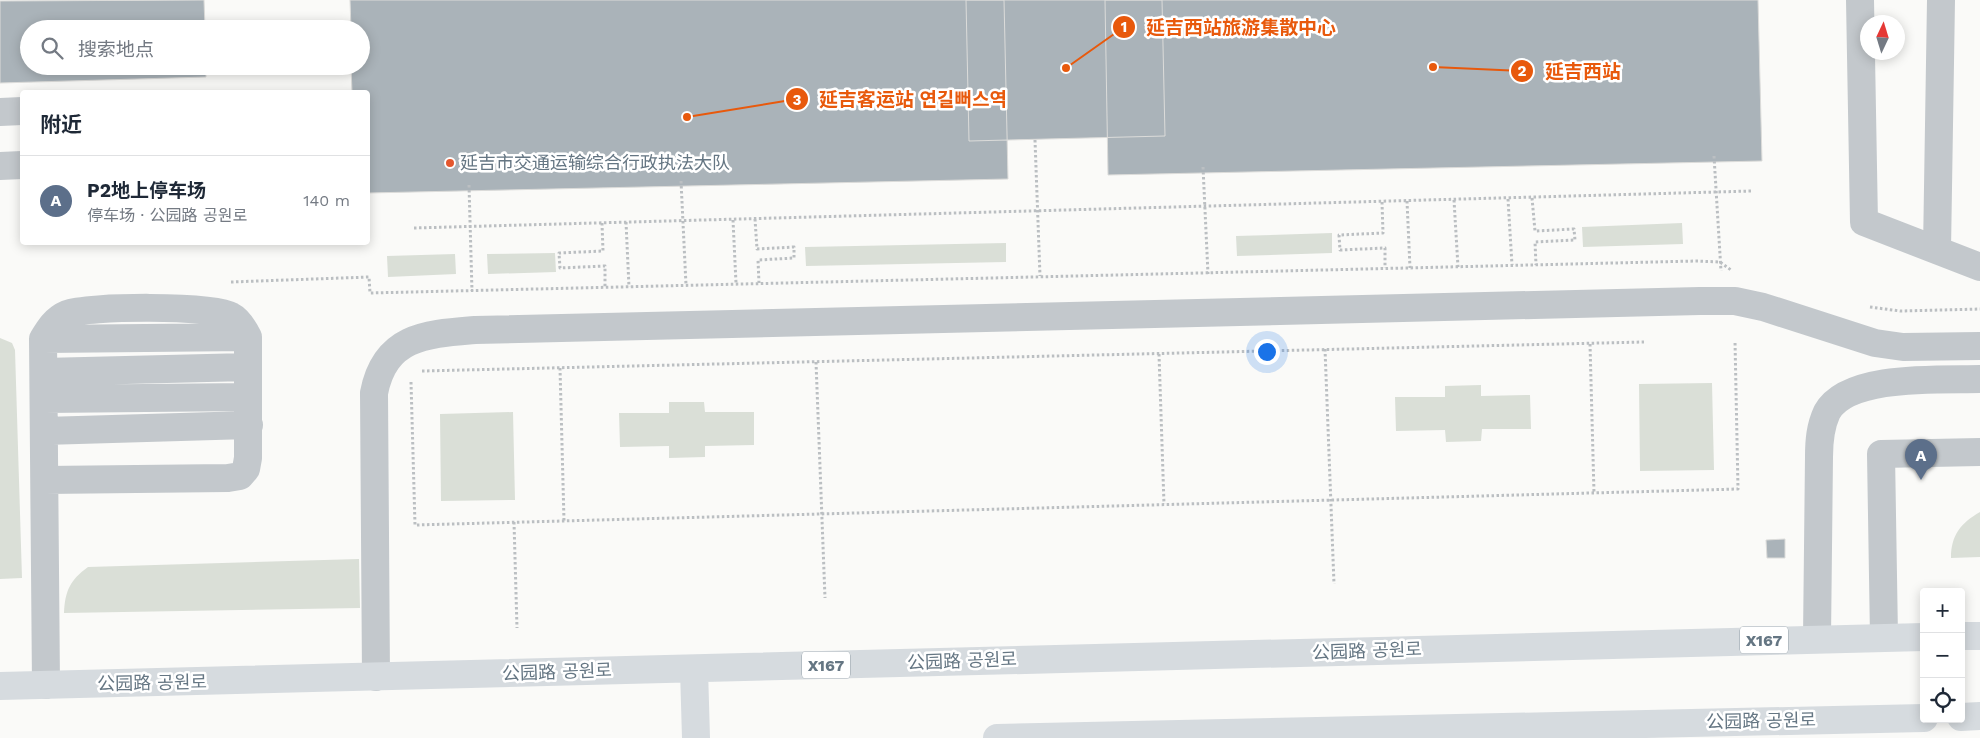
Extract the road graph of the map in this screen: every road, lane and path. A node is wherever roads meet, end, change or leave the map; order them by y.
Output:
1 (1860, 0) edge
2 (1941, 0) edge
3 (20, 111) edge
4 (0, 112) edge
5 (1035, 140) dead end
6 (1714, 156) dead end
7 (20, 165) edge
8 (0, 166) edge
9 (1203, 167) dead end
10 (681, 181) dead end
11 (469, 185) dead end
12 (1752, 191) dead end
13 (1716, 193) junction
14 (1532, 198) junction
15 (1508, 199) junction
16 (1454, 200) junction
17 (1407, 201) junction
18 (1382, 202) junction
19 (1205, 206) junction
20 (1037, 211) junction
21 (755, 219) junction
22 (733, 220) junction
23 (682, 221) junction
24 (626, 222) junction
25 (602, 223) junction
26 (470, 226) junction
27 (414, 228) dead end
28 (1937, 250) junction
29 (1720, 262) junction
30 (1512, 265) junction
31 (1536, 265) junction
32 (1980, 266) edge
33 (1458, 267) junction
34 (1385, 268) junction
35 (1410, 268) junction
36 (1739, 272) dead end
37 (1208, 274) junction
38 (1040, 276) junction
39 (1721, 276) dead end
40 (224, 282) dead end
41 (759, 283) junction
42 (736, 284) junction
43 (686, 285) junction
44 (606, 287) junction
45 (629, 287) junction
46 (472, 291) junction
47 (1862, 306) dead end
48 (1980, 309) edge
49 (1735, 341) dead end
50 (1644, 342) dead end
51 (1590, 344) junction
52 (1980, 346) edge
53 (1325, 349) junction
54 (1159, 354) junction
55 (816, 362) junction
56 (248, 367) junction
57 (560, 368) junction
58 (44, 372) junction
59 (379, 372) junction
60 (411, 372) junction
61 (1980, 379) edge
62 (248, 397) junction
63 (44, 399) junction
64 (249, 426) junction
65 (44, 431) junction
66 (1980, 452) edge
67 (45, 480) junction
68 (1594, 493) junction
69 (1330, 500) junction
70 (1164, 504) junction
71 (822, 514) junction
72 (564, 521) junction
73 (514, 522) junction
74 (1334, 584) dead end
75 (825, 598) dead end
76 (517, 628) dead end
77 (1965, 636) edge
78 (1980, 636) edge
79 (1884, 637) junction
80 (1920, 637) edge
81 (1817, 638) junction
82 (694, 669) junction
83 (376, 677) junction
84 (46, 685) junction
85 (0, 686) edge
86 (1980, 716) edge
87 (1965, 717) edge
88 (1920, 718) edge
89 (1445, 733) edge
90 (696, 738) edge
91 (998, 738) edge

1 - 28 lane
2 - 28 lane
3 - 4 lane
5 - 20 path
6 - 13 path
7 - 8 lane
9 - 19 path
10 - 23 path
11 - 26 path
12 - 13 path
13 - 14 path
13 - 29 path
14 - 15 path
14 - 31 path
15 - 16 path
15 - 30 path
16 - 17 path
16 - 33 path
17 - 18 path
17 - 35 path
18 - 19 path
18 - 34 path
19 - 20 path
19 - 37 path
20 - 21 path
20 - 38 path
21 - 22 path
21 - 41 path
22 - 23 path
22 - 42 path
23 - 24 path
23 - 43 path
24 - 25 path
24 - 45 path
25 - 26 path
25 - 44 path
26 - 27 path
26 - 46 path
28 - 32 lane
29 - 31 path
29 - 36 path
29 - 39 path
30 - 31 path
30 - 33 path
33 - 35 path
34 - 35 path
34 - 37 path
37 - 38 path
38 - 41 path
40 - 46 path
41 - 42 path
42 - 43 path
43 - 45 path
44 - 45 path
44 - 46 path
47 - 48 path
49 - 68 path
50 - 51 path
51 - 53 path
51 - 68 path
52 - 59 lane
53 - 54 path
53 - 69 path
54 - 55 path
54 - 70 path
55 - 57 path
55 - 71 path
56 - 58 lane
56 - 58 lane
56 - 62 lane
57 - 60 path
57 - 72 path
58 - 63 lane
59 - 60 path
59 - 83 lane
60 - 73 path
61 - 81 lane
62 - 63 lane
62 - 64 lane
63 - 65 lane
64 - 65 lane
64 - 67 lane
65 - 67 lane
66 - 79 lane
67 - 84 lane
68 - 69 path
69 - 70 path
69 - 74 path
70 - 71 path
71 - 72 path
71 - 75 path
72 - 73 path
73 - 76 path
77 - 78 main road
79 - 80 main road, 公园路 공원로 / X167
79 - 81 main road, 公园路 공원로 / X167
81 - 82 main road, 公园路 공원로 / X167
82 - 83 main road, 公园路 공원로 / X167
82 - 90 main road
83 - 84 main road, 公园路 공원로 / X167
84 - 85 main road, 公园路 공원로 / X167
86 - 87 main road
88 - 89 main road, 公园路 공원로
89 - 91 main road, 公园路 공원로

